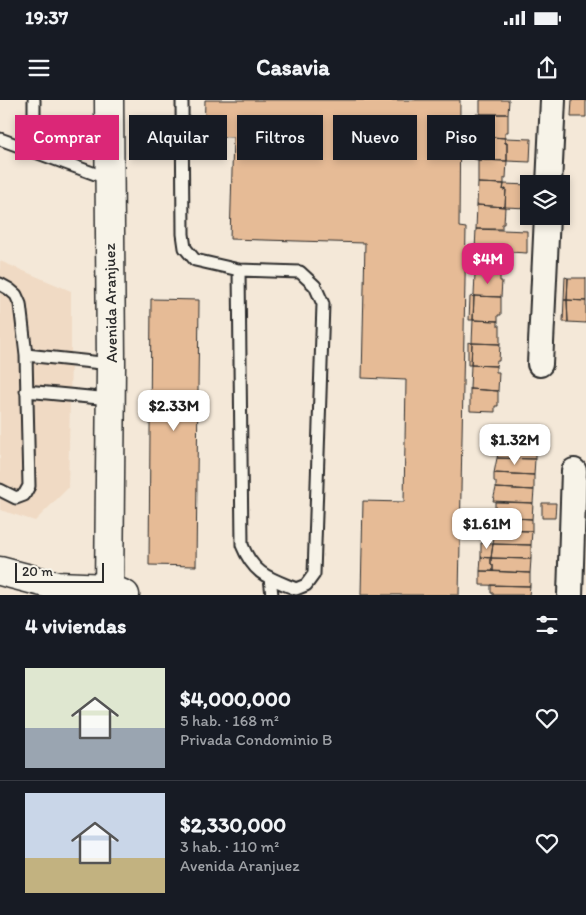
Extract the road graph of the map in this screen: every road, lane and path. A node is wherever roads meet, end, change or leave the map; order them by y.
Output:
1 (34, 100) edge
2 (109, 100) edge
3 (182, 100) edge
4 (553, 100) edge
5 (34, 115) edge
6 (0, 139) edge
7 (15, 144) edge
8 (58, 160) edge
9 (549, 175) edge
10 (109, 179) junction
11 (547, 225) edge
12 (239, 270) junction
13 (0, 284) edge
14 (26, 355) junction
15 (111, 364) junction
16 (540, 364) dead end
17 (26, 390) junction
18 (110, 399) junction
19 (574, 471) dead end
20 (0, 490) edge
21 (579, 555) edge
22 (0, 571) edge
23 (270, 578) junction
24 (63, 590) edge
25 (114, 592) edge
26 (272, 595) edge
27 (570, 595) edge

1 - 5 lane
2 - 10 street, Avenida Aranjuez
3 - 12 lane
4 - 9 street
6 - 7 lane
8 - 10 lane
10 - 15 street, Avenida Aranjuez
11 - 16 street
12 - 23 lane
12 - 23 lane
13 - 14 lane
14 - 15 lane
14 - 17 lane
15 - 18 street, Avenida Aranjuez
17 - 18 lane
17 - 20 lane
18 - 25 street, Avenida Aranjuez
19 - 21 street
21 - 27 street
22 - 24 street
23 - 26 lane
24 - 25 street

